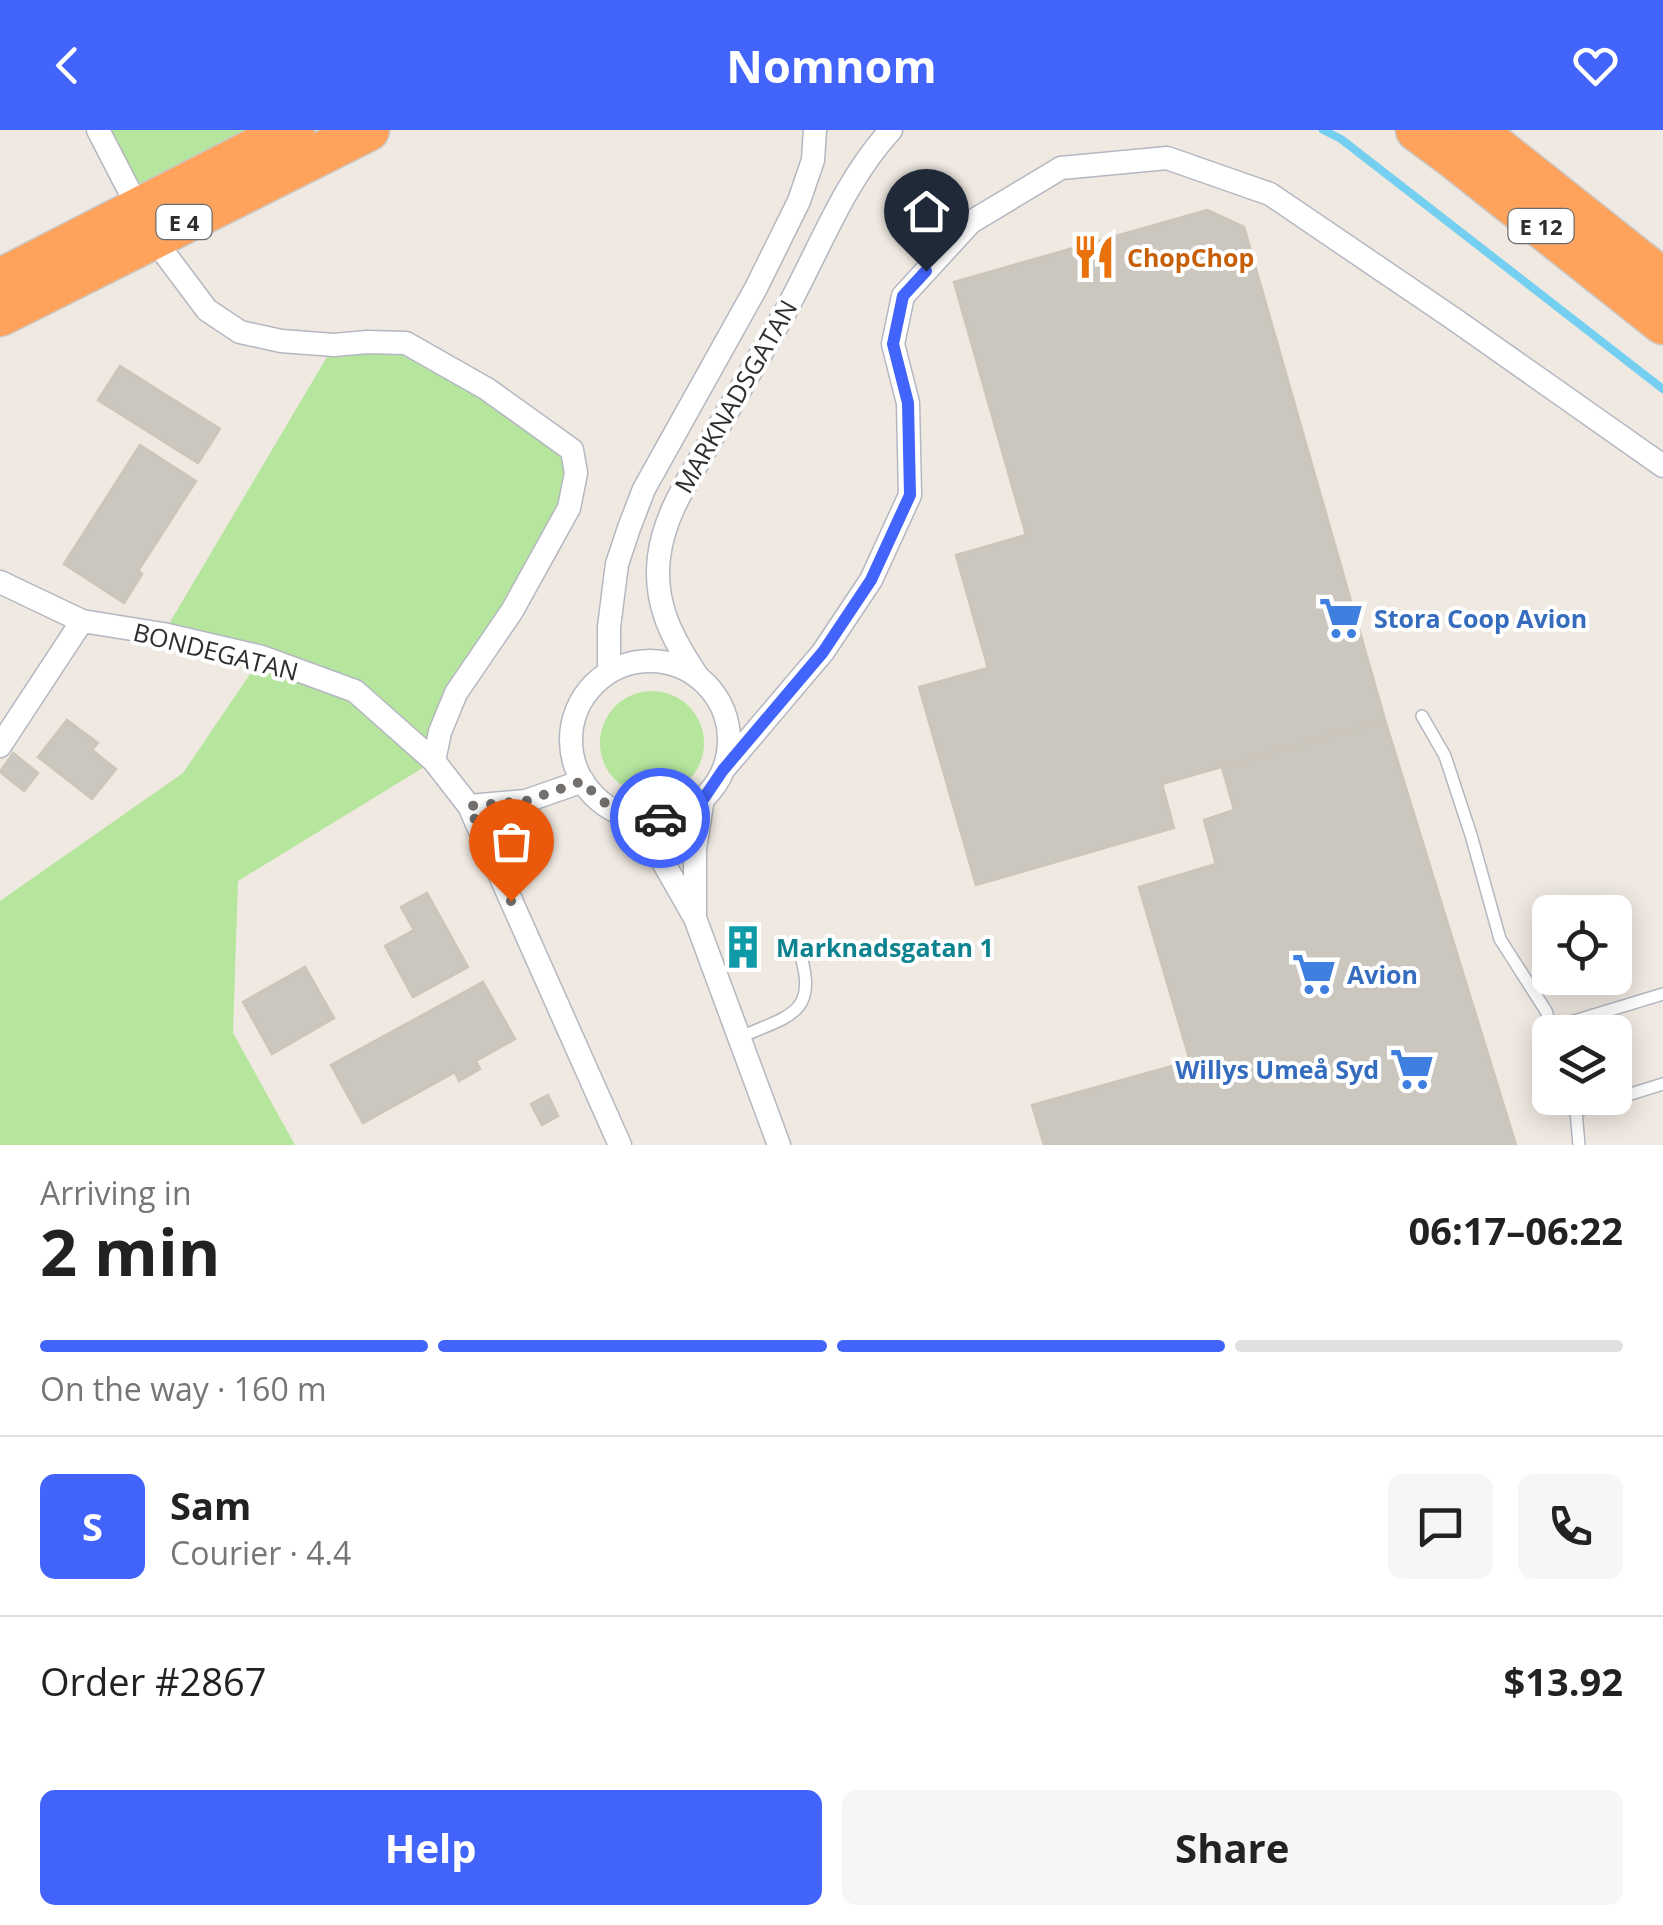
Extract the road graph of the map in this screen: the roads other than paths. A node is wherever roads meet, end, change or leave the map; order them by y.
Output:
1 (98, 130) edge
2 (293, 130) edge
3 (368, 130) edge
4 (815, 130) edge
5 (891, 130) edge
6 (1417, 130) edge
7 (1474, 130) edge
8 (130, 192) dead end
9 (164, 254) dead end
10 (0, 280) edge
11 (1663, 280) edge
12 (0, 315) edge
13 (1663, 323) edge
14 (1663, 466) edge
15 (0, 582) edge
16 (82, 621) junction
17 (609, 672) junction
18 (698, 677) junction
19 (1422, 716) dead end
20 (0, 746) edge
21 (434, 761) junction
22 (723, 770) junction
23 (583, 781) junction
24 (704, 798) junction
25 (469, 806) junction
26 (638, 818) junction
27 (694, 918) junction
28 (801, 957) dead end
29 (1663, 994) edge
30 (1547, 1015) edge
31 (1598, 1015) edge
32 (739, 1038) junction
33 (1663, 1084) edge
34 (1632, 1094) edge
35 (1576, 1115) edge
36 (620, 1145) edge
37 (779, 1145) edge
38 (1579, 1145) edge

1 - 8 street
2 - 10 highway, E 4
3 - 12 highway, E 4
4 - 17 street, MARKNADSGATAN
5 - 18 street, MARKNADSGATAN
6 - 13 highway, E 12
7 - 11 highway, E 12
9 - 21 street
14 - 22 street
15 - 16 street, BONDEGATAN
16 - 20 street
16 - 21 street, BONDEGATAN
17 - 18 street
17 - 23 street
18 - 22 street
19 - 30 lane
21 - 25 street, BONDEGATAN
22 - 24 street
23 - 25 street
23 - 26 street
24 - 26 street
24 - 27 street
25 - 36 street, BONDEGATAN
26 - 27 street
27 - 32 street
28 - 32 lane
29 - 31 lane
32 - 37 street
33 - 34 lane
35 - 38 lane

